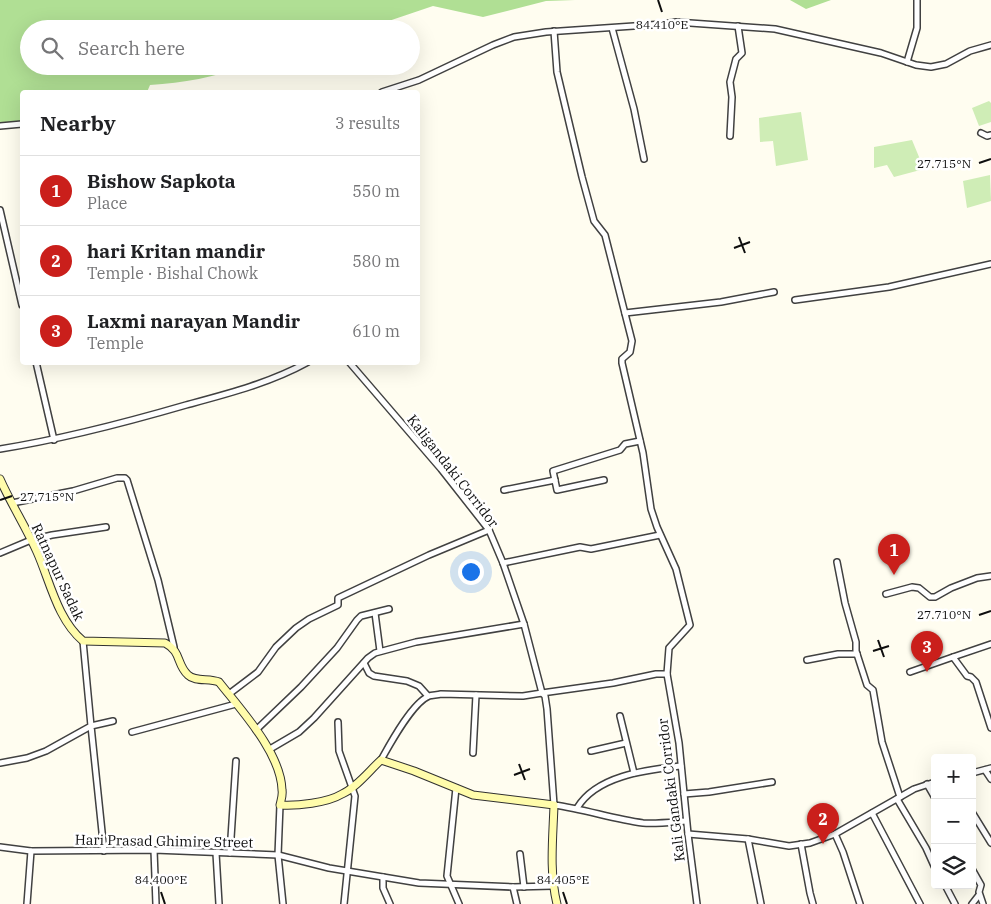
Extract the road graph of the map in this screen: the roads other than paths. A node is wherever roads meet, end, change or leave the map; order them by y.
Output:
1 (917, 0) edge
2 (738, 26) junction
3 (612, 28) junction
4 (554, 32) junction
5 (991, 44) edge
6 (907, 62) junction
7 (388, 90) edge
8 (20, 124) edge
9 (0, 126) edge
10 (981, 132) dead end
11 (991, 135) edge
12 (730, 136) dead end
13 (644, 159) dead end
14 (0, 210) edge
15 (991, 264) edge
16 (774, 292) dead end
17 (20, 296) edge
18 (795, 300) dead end
19 (625, 313) junction
20 (37, 365) edge
21 (303, 365) edge
22 (351, 365) edge
23 (54, 440) junction
24 (640, 440) junction
25 (0, 449) edge
26 (0, 479) edge
27 (555, 480) junction
28 (604, 480) dead end
29 (504, 490) dead end
30 (12, 503) junction
31 (106, 527) dead end
32 (489, 530) junction
33 (660, 535) junction
34 (31, 540) junction
35 (0, 553) edge
36 (837, 562) dead end
37 (503, 563) junction
38 (991, 576) edge
39 (886, 594) dead end
40 (389, 609) dead end
41 (375, 613) junction
42 (524, 624) junction
43 (82, 641) junction
44 (991, 644) edge
45 (174, 647) junction
46 (380, 652) junction
47 (857, 654) junction
48 (953, 657) junction
49 (807, 660) dead end
50 (364, 663) junction
51 (910, 672) dead end
52 (667, 674) junction
53 (542, 693) junction
54 (228, 694) junction
55 (476, 695) junction
56 (428, 696) junction
57 (236, 704) junction
58 (620, 716) dead end
59 (113, 720) dead end
60 (338, 722) dead end
61 (91, 726) junction
62 (991, 728) edge
63 (256, 730) junction
64 (132, 732) dead end
65 (626, 743) junction
66 (270, 750) junction
67 (591, 750) dead end
68 (473, 753) dead end
69 (380, 760) junction
70 (236, 761) dead end
71 (0, 763) edge
72 (681, 766) junction
73 (988, 769) edge
74 (634, 773) junction
75 (991, 779) edge
76 (772, 782) dead end
77 (931, 783) edge
78 (928, 784) junction
79 (352, 787) junction
80 (456, 788) junction
81 (931, 790) edge
82 (684, 794) junction
83 (898, 798) junction
84 (280, 805) junction
85 (554, 805) junction
86 (577, 808) junction
87 (872, 813) junction
88 (976, 819) edge
89 (686, 821) junction
90 (688, 834) junction
91 (835, 834) junction
92 (748, 839) junction
93 (991, 843) edge
94 (801, 844) junction
95 (0, 847) edge
96 (104, 850) junction
97 (154, 850) junction
98 (31, 851) junction
99 (216, 853) junction
100 (230, 853) junction
101 (520, 854) dead end
102 (278, 855) junction
103 (931, 859) edge
104 (348, 870) junction
105 (383, 876) junction
106 (976, 876) edge
107 (451, 885) junction
108 (553, 886) junction
109 (513, 887) junction
110 (524, 887) junction
111 (947, 889) edge
112 (979, 895) junction
113 (27, 904) edge
114 (156, 904) edge
115 (218, 904) edge
116 (283, 904) edge
117 (344, 904) edge
118 (390, 904) edge
119 (459, 904) edge
120 (517, 904) edge
121 (557, 904) edge
122 (698, 904) edge
123 (761, 904) edge
124 (813, 904) edge
125 (860, 904) edge
126 (920, 904) edge
127 (955, 904) edge
128 (972, 904) edge
129 (982, 904) edge

1 - 6 street
2 - 3 street
2 - 6 street
2 - 12 street
3 - 4 street
3 - 13 street
4 - 7 street
4 - 19 street
5 - 6 street
8 - 9 street
10 - 11 street
14 - 17 street
15 - 18 street
16 - 19 street
19 - 24 street
20 - 23 street
21 - 23 street
22 - 32 street, Kaligandaki Corridor
23 - 25 street
24 - 27 street
24 - 33 street
26 - 30 main road, Ratnapur Sadak
27 - 28 street
27 - 29 street
30 - 34 main road, Ratnapur Sadak
30 - 45 street
31 - 34 street
32 - 37 street, Kaligandaki Corridor
32 - 54 street
33 - 37 street
33 - 52 street, Kali Gandaki Corridor
34 - 35 street
34 - 43 main road, Ratnapur Sadak
36 - 47 street
37 - 42 street, Kaligandaki Corridor
38 - 39 street
40 - 41 street
41 - 46 street
41 - 63 street
42 - 46 street
42 - 53 street, Kaligandaki Corridor
43 - 45 main road, Ratnapur Sadak
43 - 61 street
44 - 48 street
45 - 54 main road
46 - 50 street
47 - 49 street
47 - 83 street
48 - 51 street
48 - 62 street
50 - 56 street
50 - 66 street
52 - 53 street
52 - 72 street, Kali Gandaki Corridor
53 - 55 street
53 - 85 street, Kaligandaki Corridor
54 - 57 main road
55 - 56 street
55 - 68 street
56 - 69 street
57 - 63 main road
57 - 64 street
58 - 65 street
59 - 61 street
60 - 79 street
61 - 71 street
61 - 96 street
63 - 66 main road
65 - 67 street
65 - 74 street
66 - 84 main road
69 - 79 main road
69 - 80 main road
70 - 100 street
72 - 74 street
72 - 82 street, Kali Gandaki Corridor
73 - 75 street
74 - 86 street
76 - 82 street
77 - 78 street
78 - 81 street
78 - 83 street
79 - 84 main road
79 - 104 street
80 - 85 main road
80 - 107 street
82 - 89 street, Kali Gandaki Corridor
83 - 87 street
83 - 103 street
84 - 102 street
85 - 86 street
85 - 108 main road
86 - 89 street
87 - 91 street
87 - 126 street
88 - 93 street
89 - 90 street, Kali Gandaki Corridor
90 - 92 street
90 - 122 street, Kali Gandaki Corridor
91 - 94 street
91 - 125 street
92 - 94 street
92 - 123 street
94 - 124 street
95 - 98 street, Hari Prasad Ghimire Street
96 - 97 street, Hari Prasad Ghimire Street
96 - 98 street, Hari Prasad Ghimire Street
97 - 99 street, Hari Prasad Ghimire Street
97 - 114 street
98 - 113 street
99 - 100 street, Hari Prasad Ghimire Street
99 - 115 street
100 - 102 street, Hari Prasad Ghimire Street
101 - 110 street
102 - 104 street, Hari Prasad Ghimire Street
102 - 116 street
104 - 105 street, Hari Prasad Ghimire Street
104 - 117 street
105 - 107 street, Hari Prasad Ghimire Street
105 - 118 street
106 - 112 street
107 - 109 street, Hari Prasad Ghimire Street
107 - 119 street
108 - 110 street, Hari Prasad Ghimire Street
108 - 121 main road
109 - 110 street, Hari Prasad Ghimire Street
109 - 120 street
111 - 127 street
112 - 128 street
112 - 129 street

